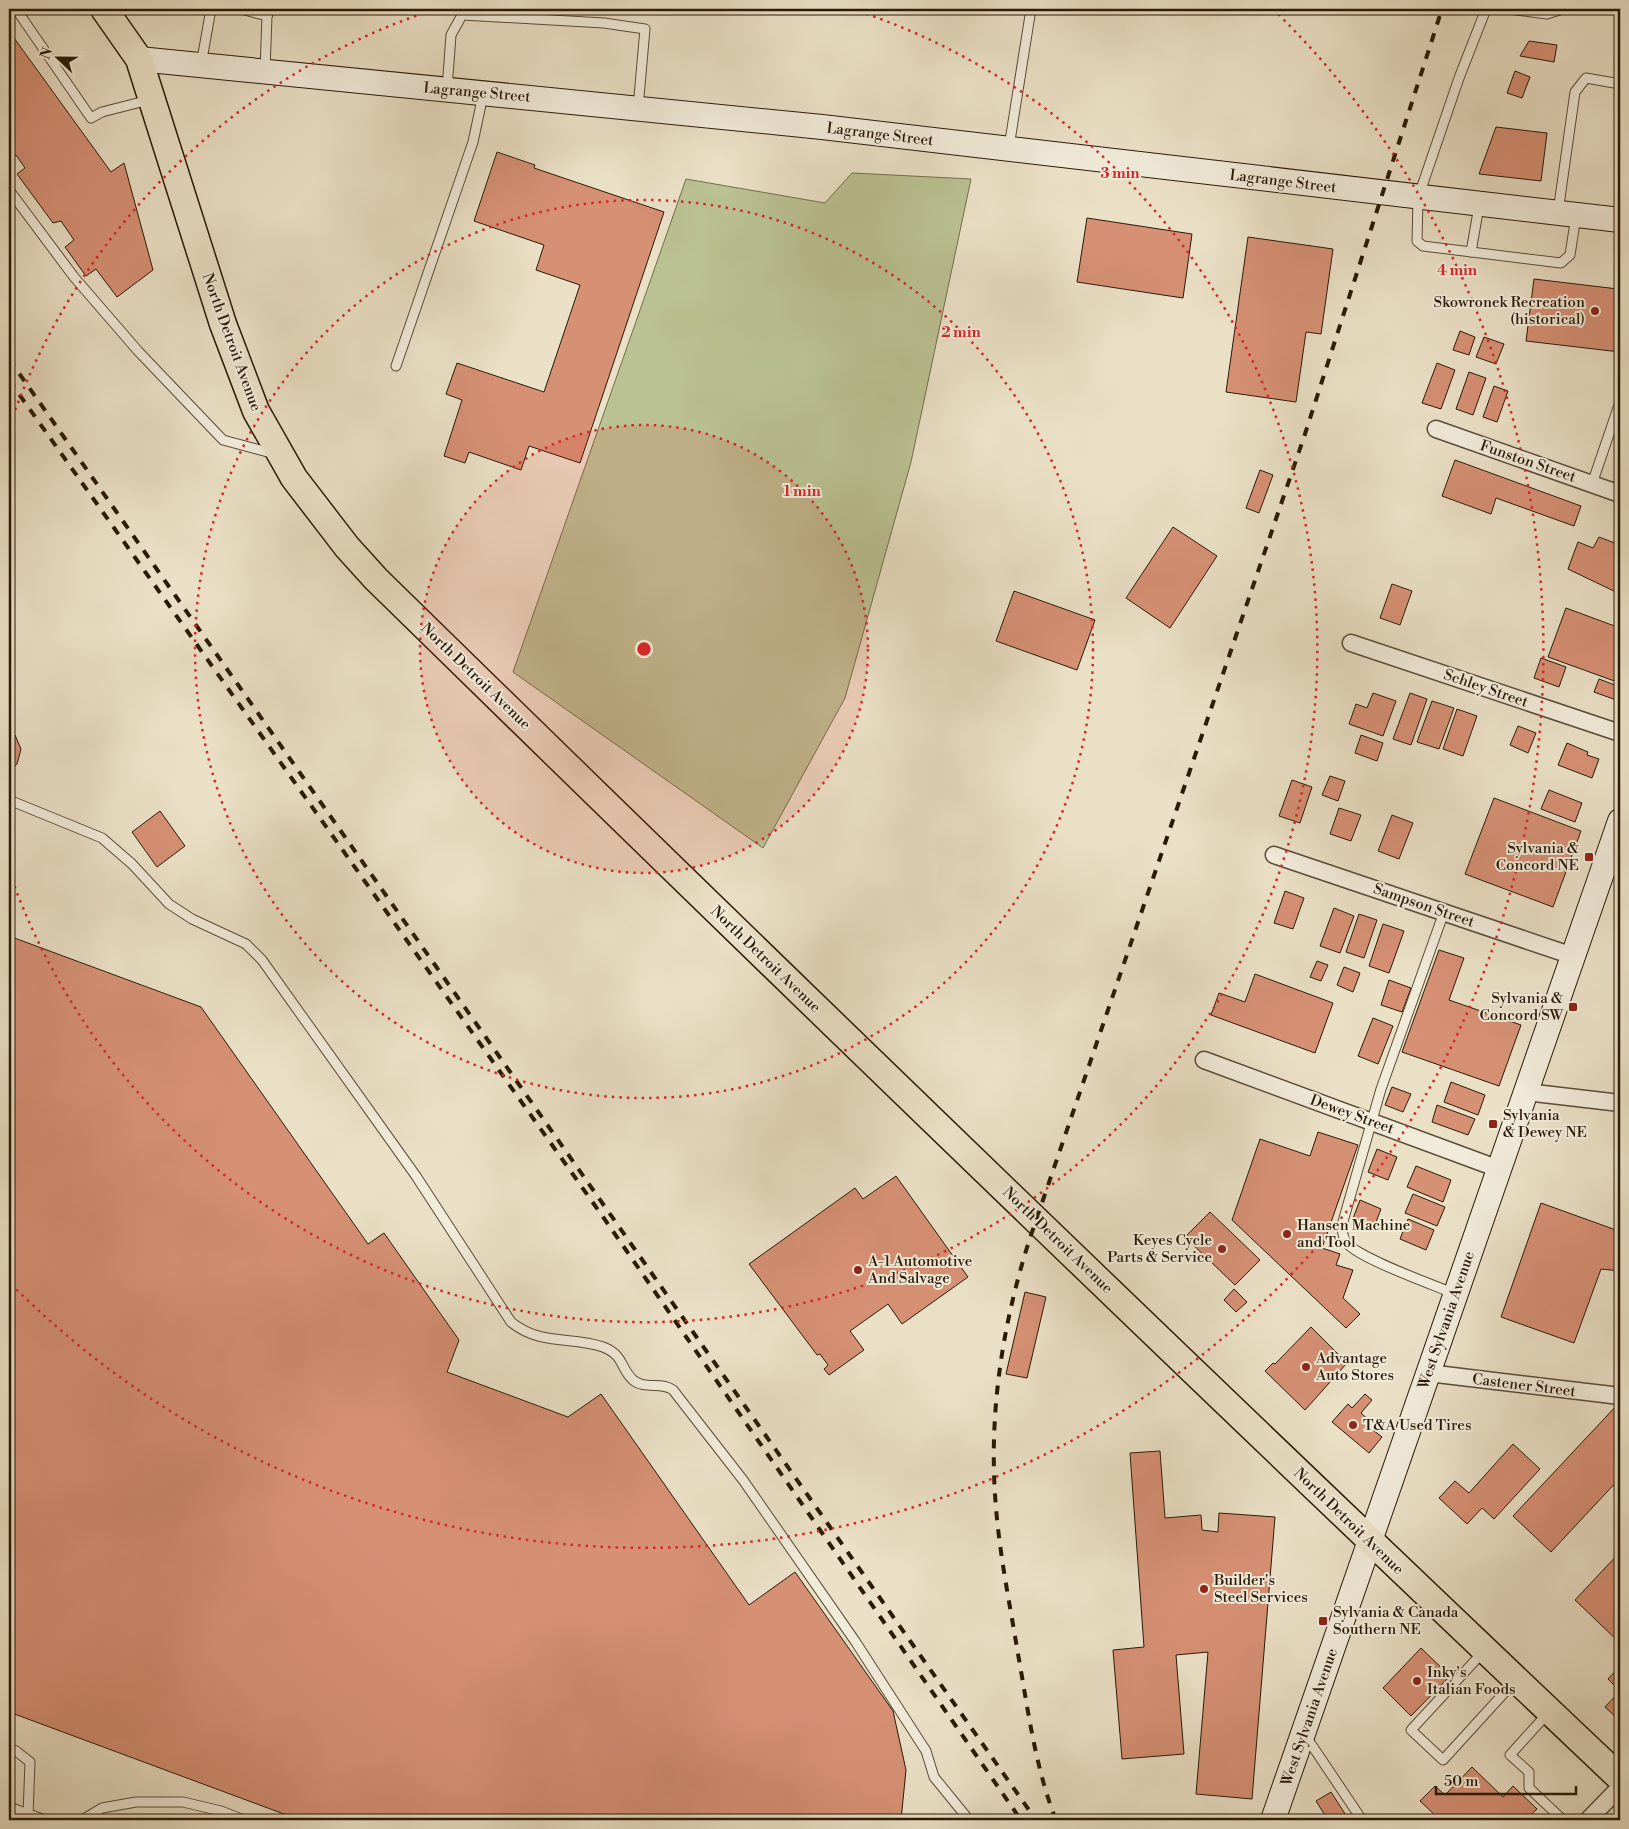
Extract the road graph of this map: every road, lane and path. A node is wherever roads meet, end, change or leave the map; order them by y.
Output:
1 (16, 9) edge
2 (212, 9) edge
3 (241, 9) edge
4 (1031, 9) edge
5 (1486, 9) edge
6 (1508, 9) edge
7 (1563, 9) edge
8 (269, 12) edge
9 (111, 14) edge
10 (139, 59) junction
11 (201, 65) junction
12 (265, 72) junction
13 (1620, 84) edge
14 (447, 89) junction
15 (484, 93) junction
16 (152, 99) junction
17 (638, 108) junction
18 (1008, 150) junction
19 (9, 190) edge
20 (1418, 198) junction
21 (1480, 203) junction
22 (1567, 213) junction
23 (1620, 220) edge
24 (1471, 252) junction
25 (396, 366) dead end
26 (1620, 402) edge
27 (1436, 429) dead end
28 (280, 456) junction
29 (1592, 484) junction
30 (1620, 494) edge
31 (1351, 643) dead end
32 (1620, 733) edge
33 (9, 800) edge
34 (1620, 821) edge
35 (1274, 855) dead end
36 (1444, 912) junction
37 (1573, 956) junction
38 (1204, 1060) dead end
39 (1526, 1092) junction
40 (1620, 1103) edge
41 (1372, 1122) junction
42 (1499, 1169) junction
43 (1456, 1294) junction
44 (1428, 1373) junction
45 (1620, 1396) edge
46 (1370, 1540) junction
47 (1485, 1650) junction
48 (1516, 1679) junction
49 (1550, 1711) junction
50 (1303, 1733) junction
51 (9, 1748) edge
52 (1620, 1778) edge
53 (1620, 1787) edge
54 (9, 1807) edge
55 (28, 1814) junction
56 (44, 1820) edge
57 (82, 1820) edge
58 (244, 1820) edge
59 (969, 1820) edge
60 (1273, 1820) edge
61 (1362, 1820) edge
62 (1563, 1820) edge
63 (1588, 1820) edge

1 - 16 lane
2 - 11 lane
3 - 8 lane
4 - 18 lane
5 - 20 lane
6 - 7 lane
8 - 12 lane
9 - 10 main road, North Detroit Avenue
10 - 11 main road, Lagrange Street
10 - 16 main road, North Detroit Avenue
11 - 12 main road, Lagrange Street
12 - 14 main road, Lagrange Street
13 - 22 lane
14 - 15 main road, Lagrange Street
14 - 17 lane
15 - 17 main road, Lagrange Street
15 - 25 lane
16 - 28 main road, North Detroit Avenue
17 - 18 main road, Lagrange Street
18 - 20 main road, Lagrange Street
19 - 28 lane
20 - 21 main road, Lagrange Street
20 - 24 lane
21 - 22 main road, Lagrange Street
21 - 24 lane
22 - 23 main road, Lagrange Street
22 - 24 lane
26 - 29 lane
27 - 29 street, Funston Street
28 - 46 main road, North Detroit Avenue
29 - 30 street, Funston Street
31 - 32 street, Schley Street
33 - 59 lane
34 - 37 main road, West Sylvania Avenue
35 - 36 street, Sampson Street
36 - 37 street, Sampson Street
36 - 41 lane
37 - 39 main road, West Sylvania Avenue
38 - 41 street, Dewey Street
39 - 40 street
39 - 42 main road, West Sylvania Avenue
41 - 42 street, Dewey Street
41 - 43 lane
42 - 43 main road, West Sylvania Avenue
43 - 44 main road, West Sylvania Avenue
44 - 45 street, Castener Street
44 - 46 main road, West Sylvania Avenue
46 - 47 main road, North Detroit Avenue
46 - 50 main road, West Sylvania Avenue
47 - 48 main road, North Detroit Avenue
47 - 48 lane
48 - 49 main road, North Detroit Avenue
49 - 52 main road, North Detroit Avenue
49 - 62 lane
50 - 60 main road, West Sylvania Avenue
50 - 61 lane
51 - 55 lane
53 - 63 street
54 - 55 lane
55 - 56 lane
57 - 58 lane

